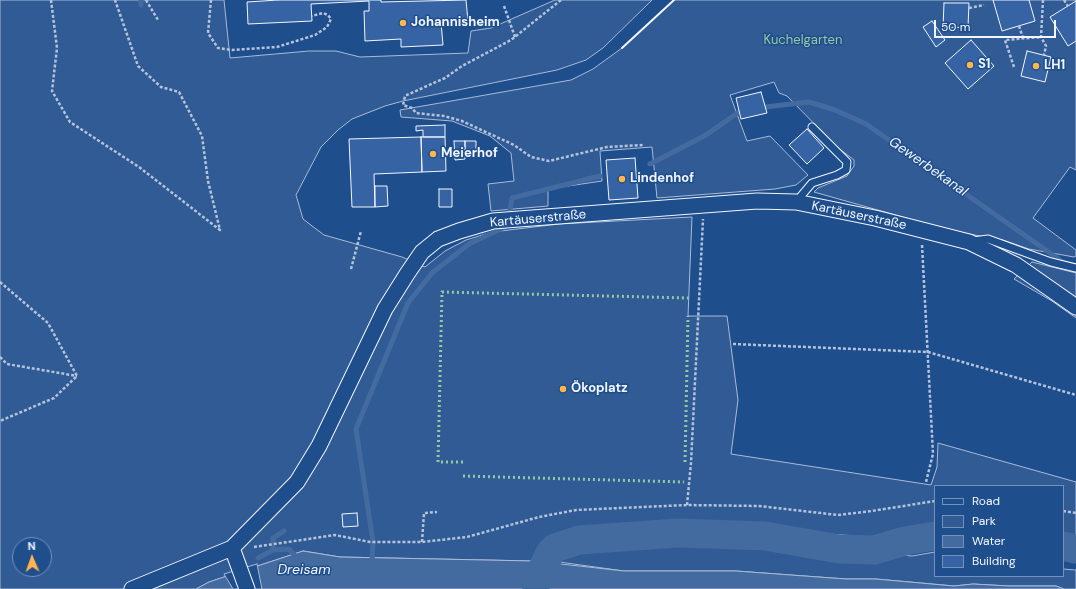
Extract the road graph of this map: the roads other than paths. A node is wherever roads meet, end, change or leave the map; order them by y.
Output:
1 (812, 127) dead end
2 (796, 202) junction
3 (969, 242) junction
4 (1076, 268) edge
5 (1076, 307) edge
6 (235, 554) junction
7 (132, 589) edge
8 (247, 589) edge

1 - 2 lane
2 - 3 street, Kartäuserstraße
2 - 6 street, Kartäuserstraße
3 - 4 lane
3 - 5 street, Kartäuserstraße
6 - 7 street, Kartäuserstraße
6 - 8 street

